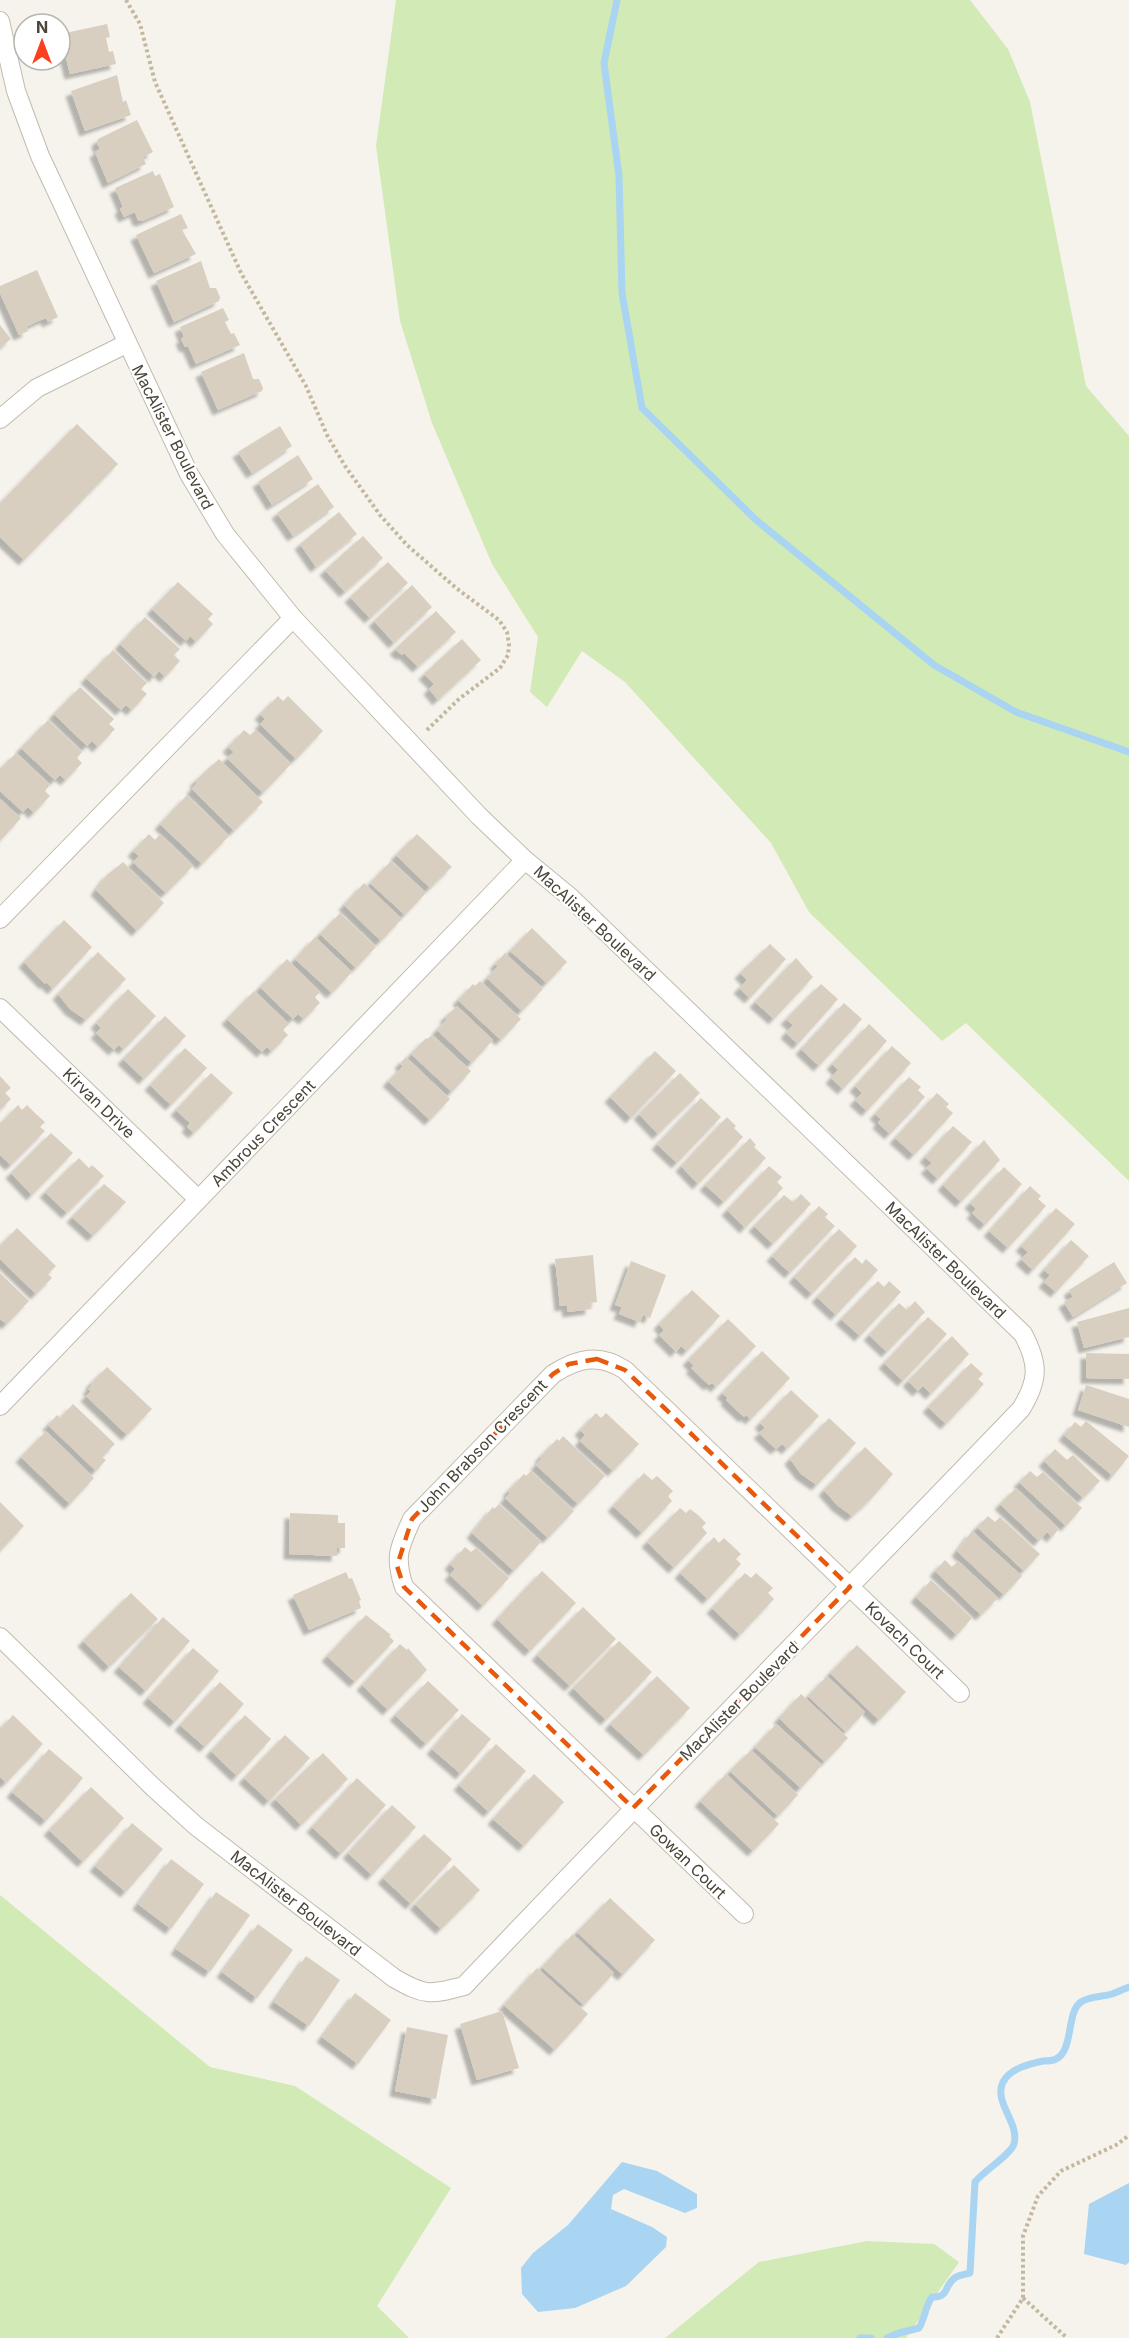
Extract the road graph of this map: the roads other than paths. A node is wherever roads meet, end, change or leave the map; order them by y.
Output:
1 (0, 21) edge
2 (126, 344) junction
3 (0, 419) edge
4 (293, 618) junction
5 (525, 860) junction
6 (0, 919) edge
7 (0, 1008) edge
8 (198, 1199) junction
9 (0, 1406) edge
10 (850, 1587) junction
11 (0, 1637) edge
12 (960, 1693) dead end
13 (633, 1808) junction
14 (744, 1914) dead end

1 - 2 street, MacAlister Boulevard
2 - 3 street
2 - 4 street, MacAlister Boulevard
4 - 5 street, MacAlister Boulevard
4 - 6 street
5 - 8 street, Ambrous Crescent
5 - 10 street, MacAlister Boulevard
7 - 8 street, Kirvan Drive
8 - 9 street, Ambrous Crescent
10 - 12 street, Kovach Court
10 - 13 street, MacAlister Boulevard
10 - 13 street, John Brabson Crescent
11 - 13 street, MacAlister Boulevard
13 - 14 street, Gowan Court

